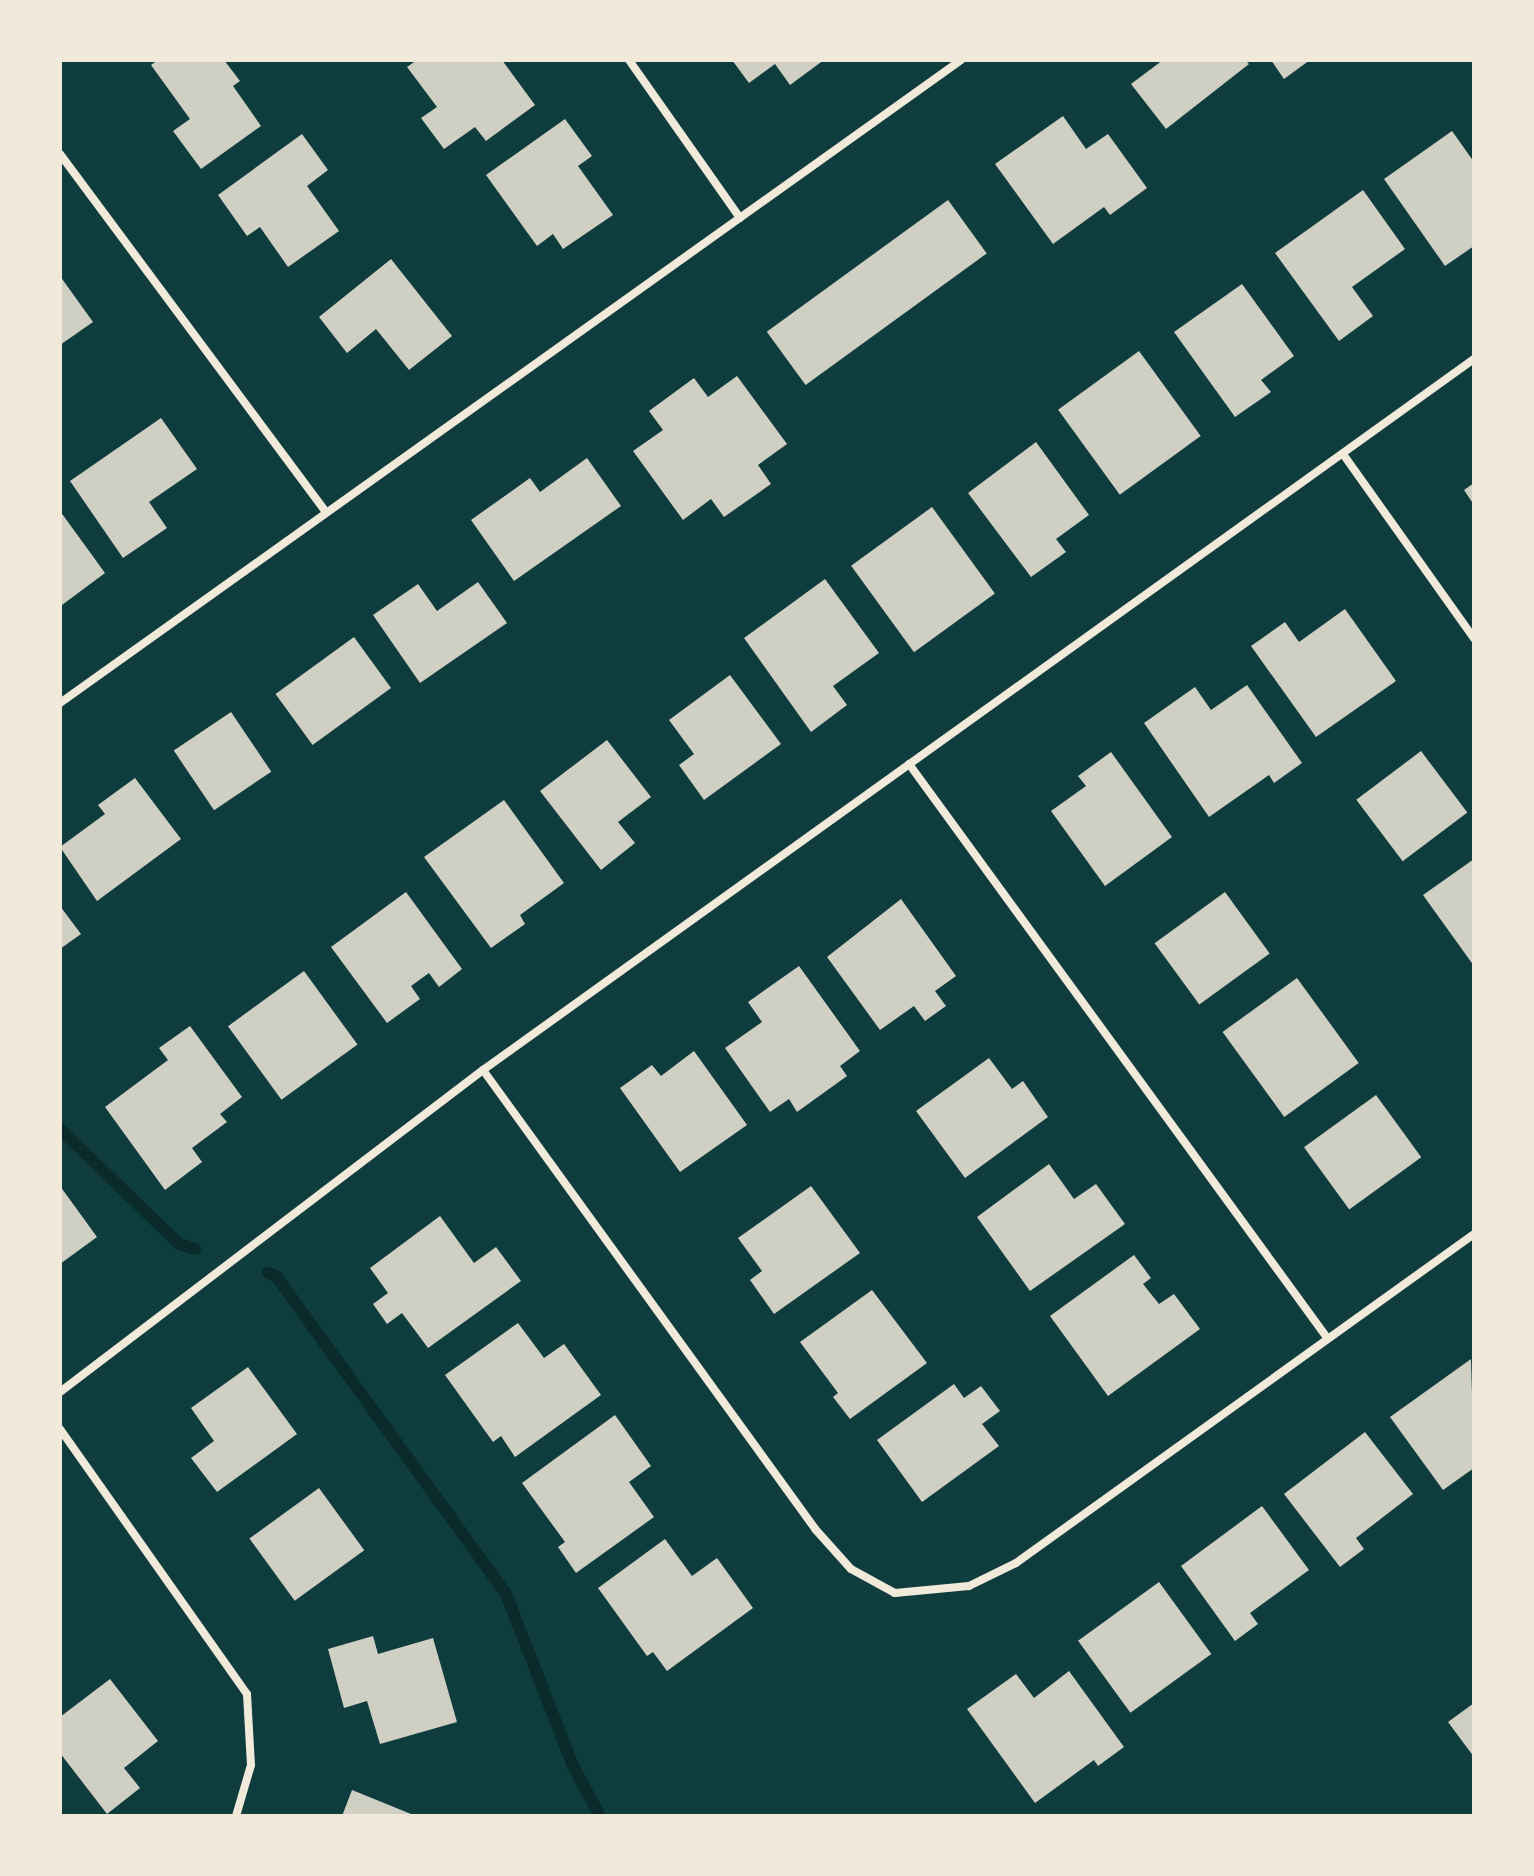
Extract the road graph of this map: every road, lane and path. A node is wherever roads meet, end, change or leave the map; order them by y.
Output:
1 (629, 60) edge
2 (961, 60) edge
3 (60, 154) edge
4 (740, 218) junction
5 (1474, 359) edge
6 (1343, 454) junction
7 (325, 511) junction
8 (1474, 638) edge
9 (60, 703) edge
10 (909, 764) junction
11 (483, 1070) junction
12 (1474, 1234) edge
13 (1328, 1339) junction
14 (60, 1392) edge
15 (60, 1429) edge
16 (236, 1816) edge

1 - 4 street
2 - 4 street
3 - 7 street
4 - 7 street
5 - 6 street
6 - 8 street
6 - 10 street
7 - 9 street
10 - 11 street
10 - 13 street
11 - 13 street
11 - 14 street
12 - 13 street
15 - 16 street

